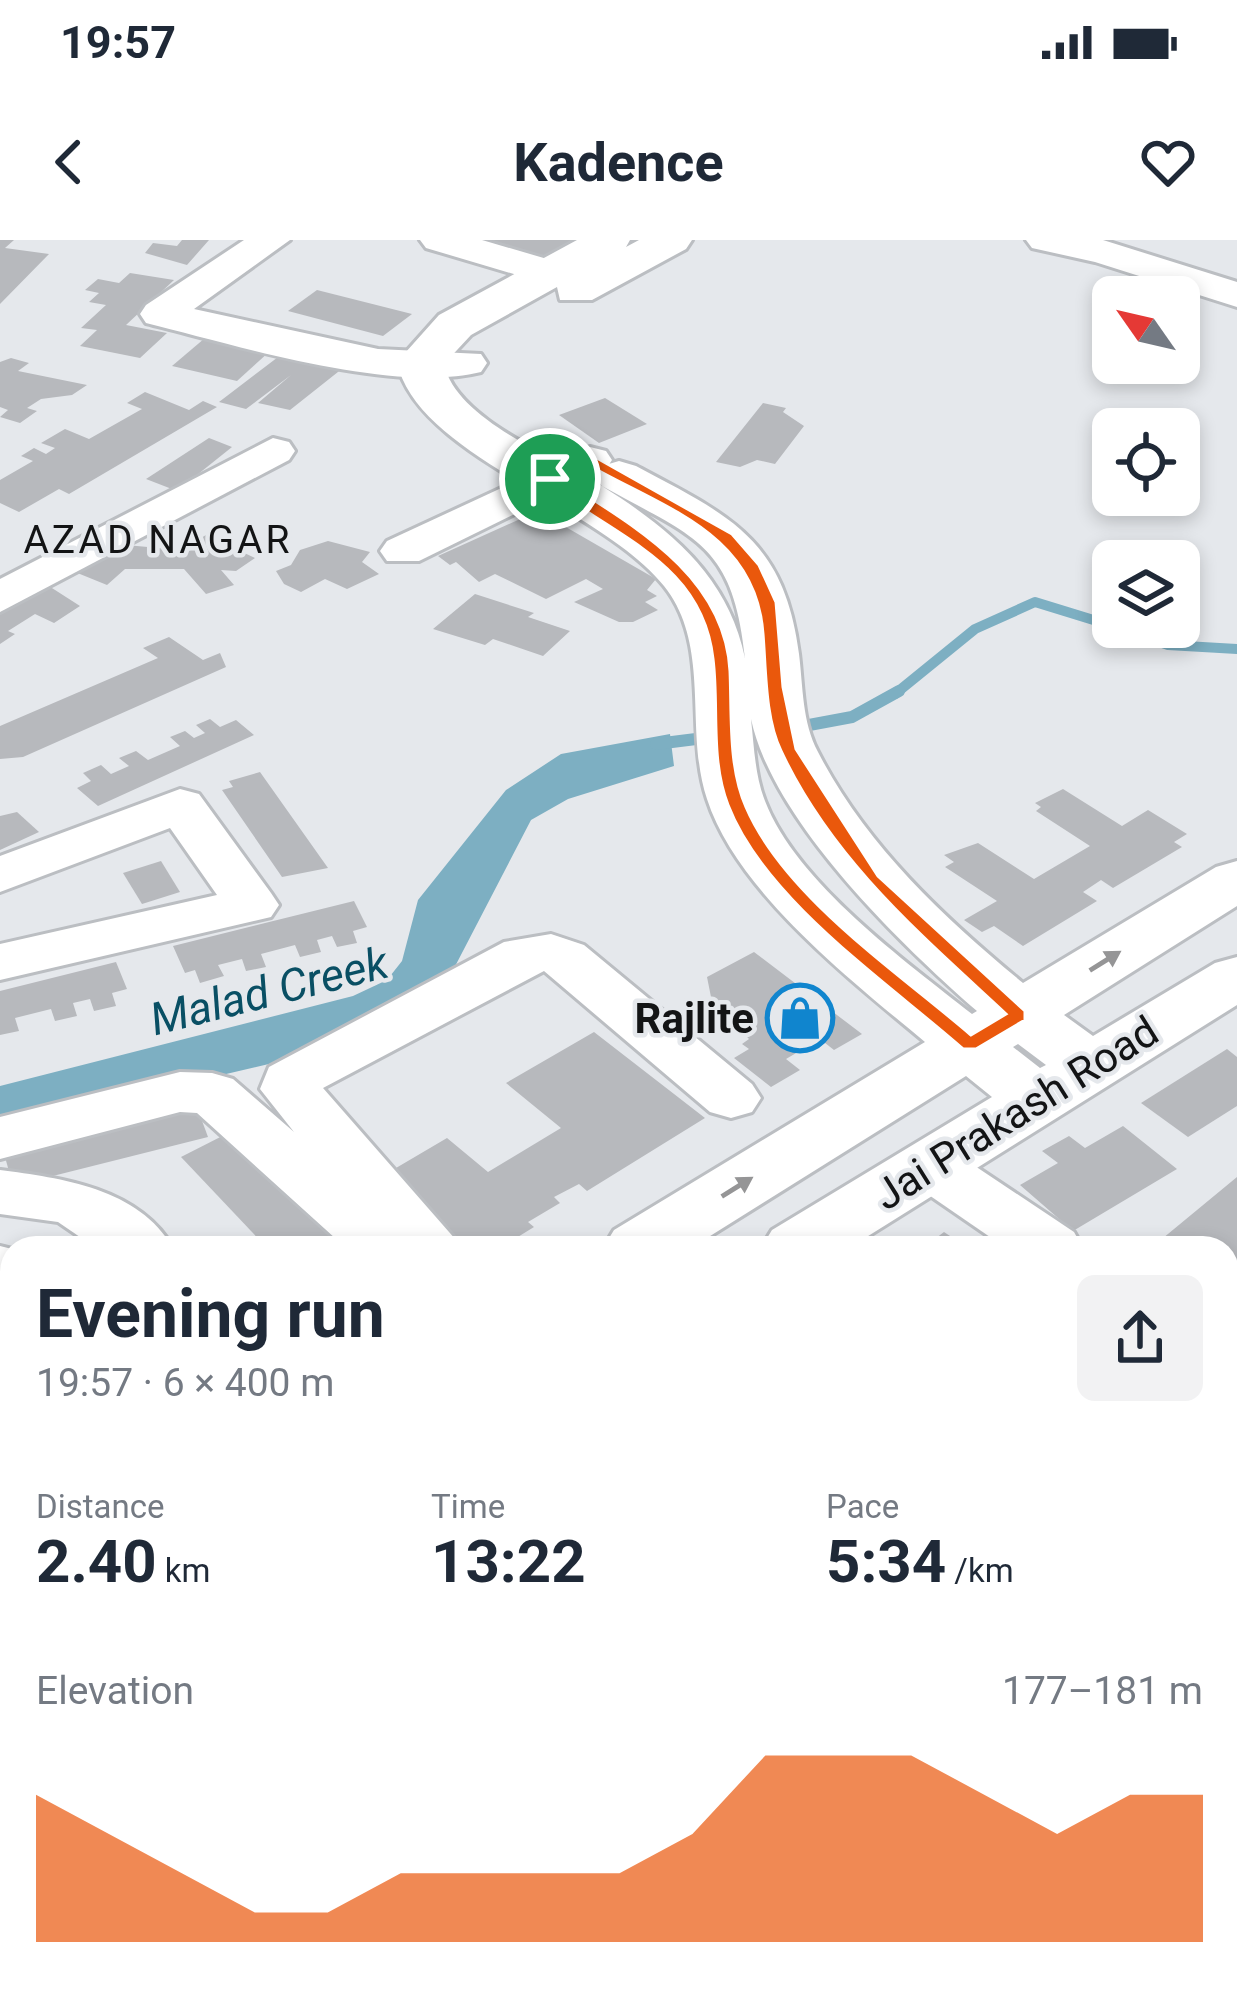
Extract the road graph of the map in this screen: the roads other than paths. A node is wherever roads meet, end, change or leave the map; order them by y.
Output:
1 (271, 240) edge
2 (440, 240) edge
3 (671, 240) edge
4 (1046, 240) edge
5 (582, 265) edge
6 (1237, 295) edge
7 (443, 362) junction
8 (273, 451) dead end
9 (570, 469) junction
10 (403, 551) dead end
11 (8, 580) edge
12 (747, 655) junction
13 (0, 875) edge
14 (1237, 880) edge
15 (0, 962) edge
16 (1237, 977) edge
17 (994, 1030) junction
18 (1064, 1083) junction
19 (731, 1098) dead end
20 (0, 1138) edge
21 (932, 1167) junction
22 (0, 1192) edge
23 (124, 1236) edge
24 (373, 1236) edge
25 (421, 1236) edge
26 (658, 1236) edge
27 (816, 1236) edge
28 (1034, 1236) edge

1 - 7 street
2 - 5 street
3 - 5 main road
4 - 6 street
5 - 7 main road
7 - 9 main road
8 - 11 street
9 - 10 street
9 - 12 main road
12 - 17 main road
12 - 17 main road
13 - 15 street
17 -> 14 main road, Jai Prakash Road
16 - 18 main road, Jai Prakash Road
17 - 18 main road
26 -> 17 main road, Jai Prakash Road
18 - 21 main road, Jai Prakash Road
19 - 25 street
20 - 24 street
21 - 27 main road, Jai Prakash Road
21 - 28 street
22 - 23 street

